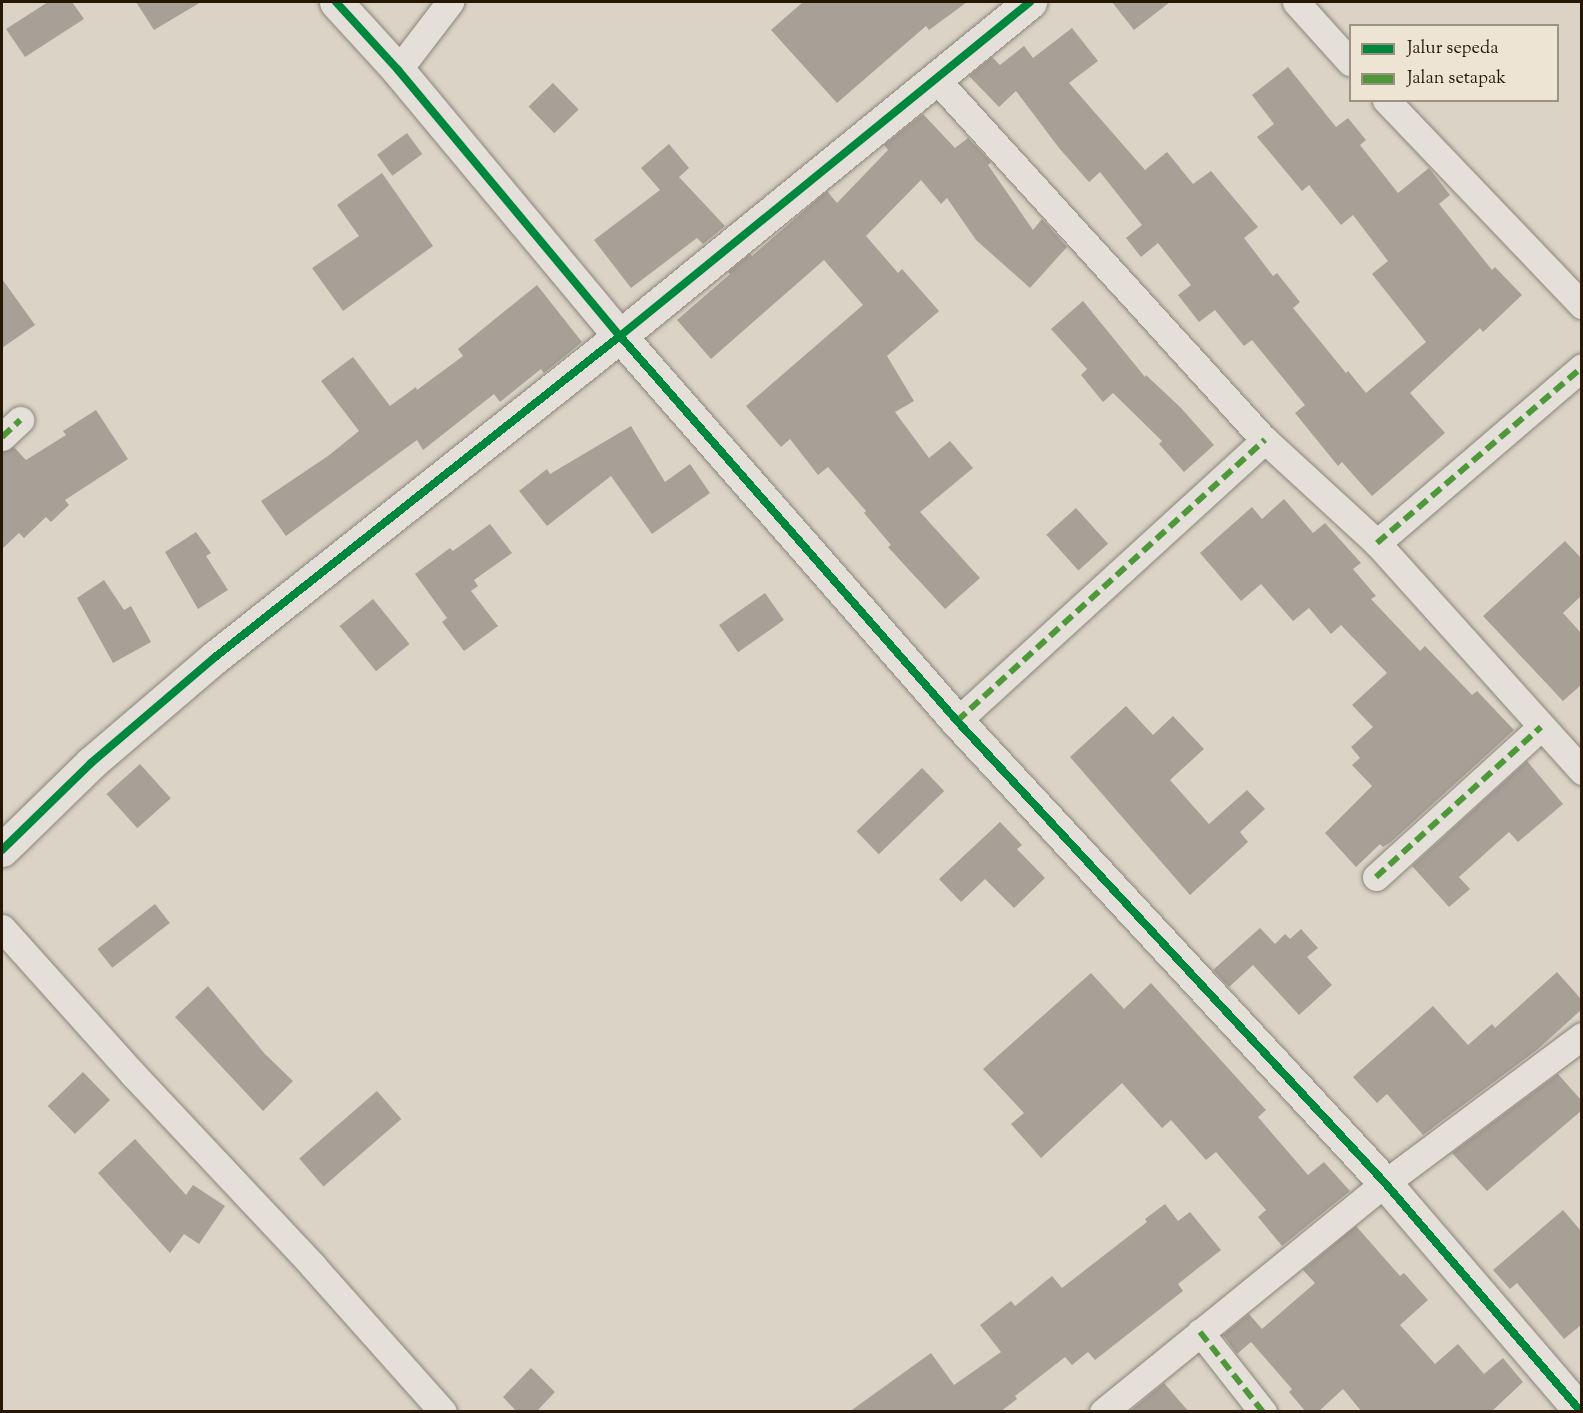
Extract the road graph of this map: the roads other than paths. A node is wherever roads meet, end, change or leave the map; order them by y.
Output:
1 (336, 2) edge
2 (450, 2) edge
3 (1030, 2) edge
4 (1296, 2) edge
5 (1349, 61) edge
6 (398, 70) junction
7 (936, 78) junction
8 (1388, 102) edge
9 (1581, 305) edge
10 (620, 336) junction
11 (1581, 367) edge
12 (1265, 440) junction
13 (1377, 543) junction
14 (957, 721) junction
15 (1541, 727) junction
16 (1581, 771) edge
17 (2, 850) edge
18 (1376, 877) dead end
19 (2, 928) edge
20 (1581, 1036) edge
21 (1385, 1183) junction
22 (1200, 1332) junction
23 (443, 1412) edge
24 (1103, 1412) edge
25 (1263, 1412) edge
26 (1581, 1412) edge

1 - 6 street
2 - 6 street
3 - 7 street
4 - 5 street
6 - 10 street
7 - 10 street
7 - 12 street
8 - 9 street
10 - 14 street
10 - 17 street
11 - 13 street
12 - 13 street
12 - 14 street
13 - 15 street
14 - 21 street
15 - 16 street
15 - 18 street
19 - 23 street
20 - 21 street
21 - 22 street
21 - 26 street
22 - 24 street
22 - 25 street

